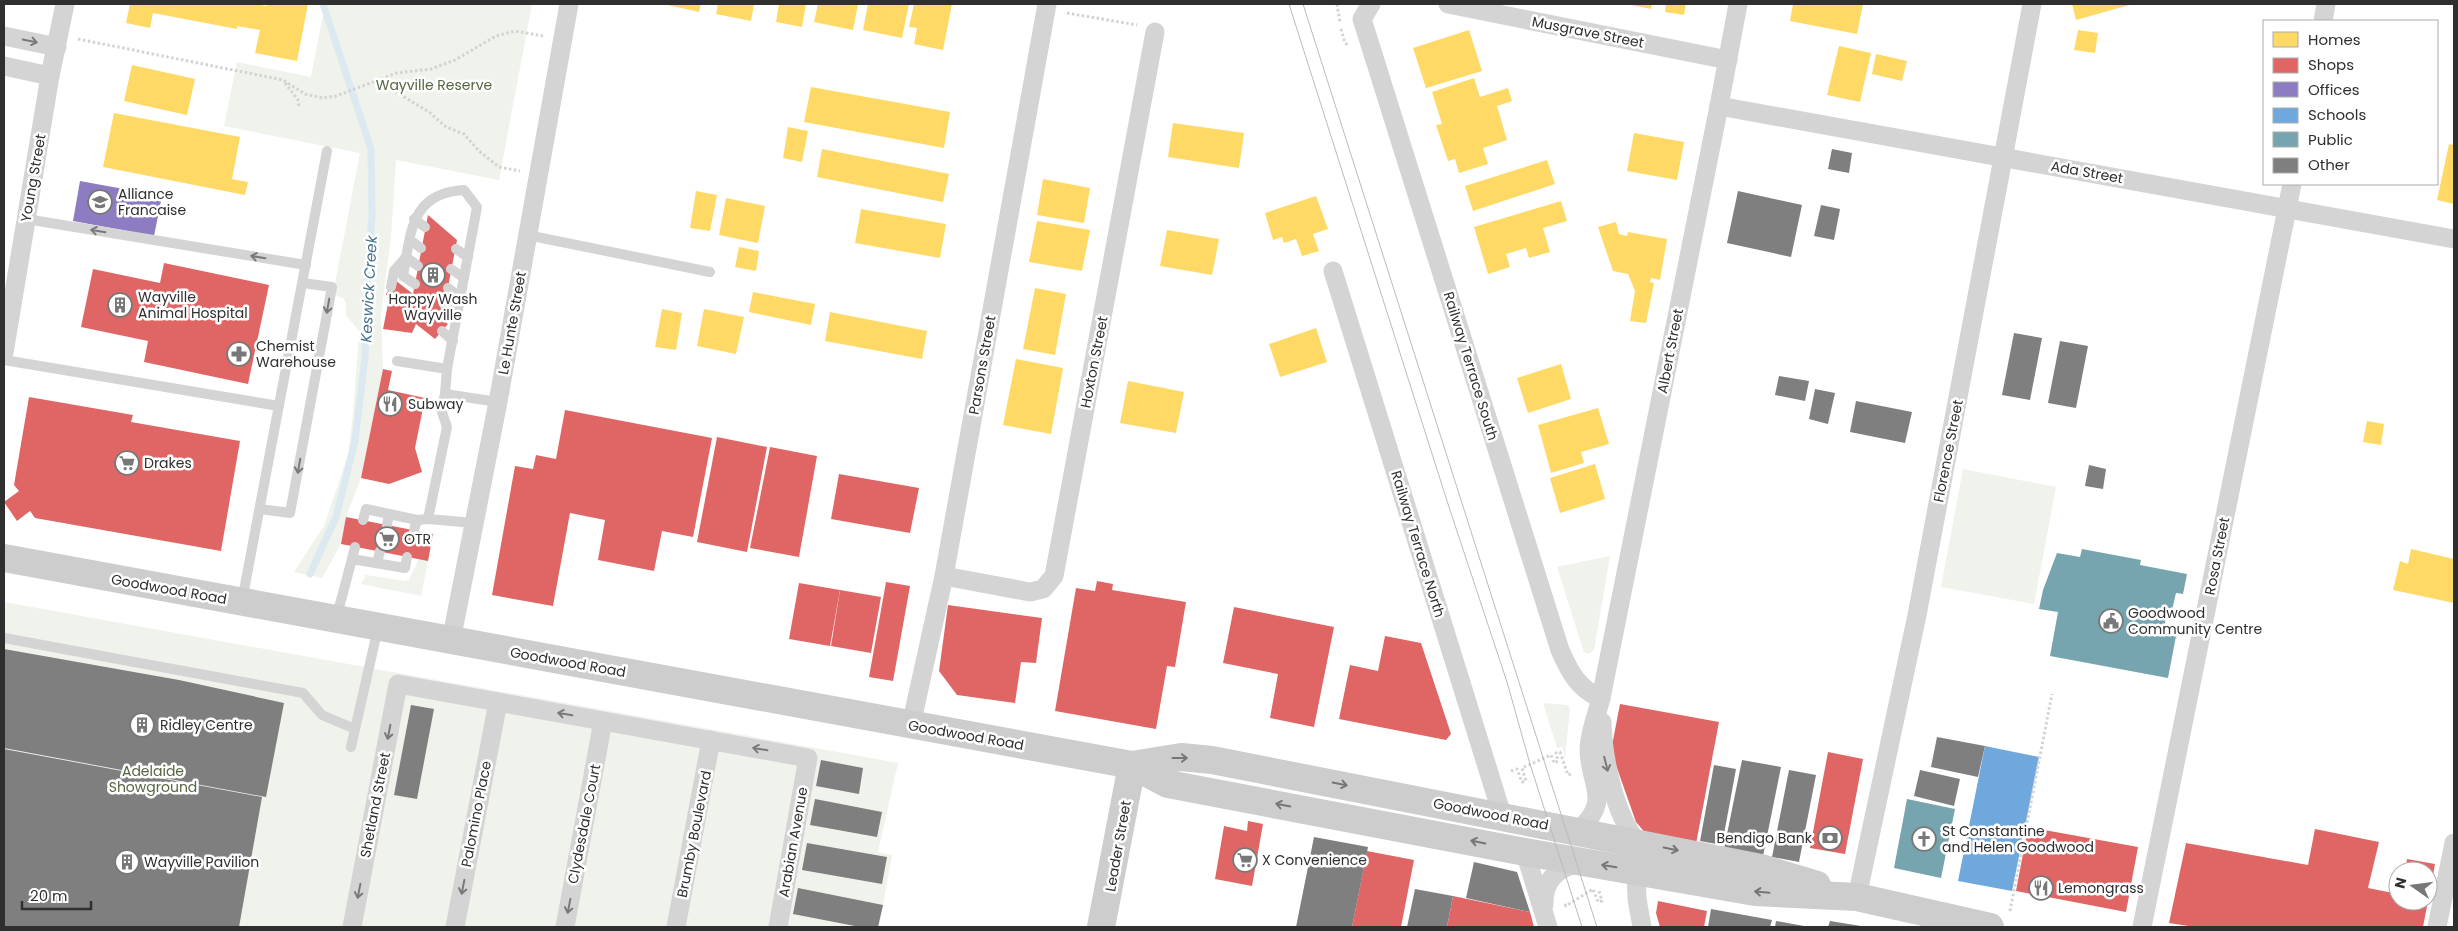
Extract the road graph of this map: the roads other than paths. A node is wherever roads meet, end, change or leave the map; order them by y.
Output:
1 (65, 4) edge
2 (569, 4) edge
3 (1448, 4) edge
4 (1738, 4) edge
5 (2032, 4) edge
6 (2326, 4) edge
7 (1047, 6) edge
8 (1367, 12) edge
9 (2323, 20) edge
10 (1155, 32) road end
11 (4, 36) edge
12 (58, 41) junction
13 (1728, 60) junction
14 (4, 66) edge
15 (50, 76) junction
16 (1719, 106) junction
17 (327, 151) dead end
18 (2004, 158) junction
19 (2292, 185) edge
20 (2288, 208) junction
21 (26, 219) junction
22 (414, 219) junction
23 (425, 227) dead end
24 (527, 235) junction
25 (2454, 239) edge
26 (410, 240) junction
27 (422, 248) dead end
28 (456, 249) dead end
29 (406, 258) junction
30 (468, 258) junction
31 (306, 265) junction
32 (418, 266) dead end
33 (452, 269) dead end
34 (1333, 271) dead end
35 (710, 272) dead end
36 (464, 278) junction
37 (303, 283) junction
38 (414, 284) dead end
39 (391, 286) dead end
40 (448, 288) dead end
41 (461, 298) junction
42 (445, 306) dead end
43 (458, 316) junction
44 (442, 331) dead end
45 (453, 341) junction
46 (4, 353) edge
47 (4, 360) edge
48 (397, 361) dead end
49 (447, 369) junction
50 (445, 394) junction
51 (498, 402) junction
52 (279, 406) junction
53 (260, 509) junction
54 (389, 514) junction
55 (363, 520) dead end
56 (420, 523) junction
57 (474, 523) junction
58 (387, 525) dead end
59 (355, 547) dead end
60 (380, 551) dead end
61 (407, 557) dead end
62 (4, 558) edge
63 (352, 559) junction
64 (377, 563) junction
65 (944, 576) junction
66 (249, 604) junction
67 (336, 620) junction
68 (378, 628) junction
69 (4, 638) edge
70 (451, 641) junction
71 (1601, 698) junction
72 (498, 702) junction
73 (603, 721) junction
74 (911, 725) junction
75 (355, 729) junction
76 (711, 740) junction
77 (351, 748) dead end
78 (1132, 765) junction
79 (1502, 818) junction
80 (1578, 831) junction
81 (1636, 842) junction
82 (2454, 843) edge
83 (1525, 852) junction
84 (1581, 861) junction
85 (1636, 871) junction
86 (1851, 896) junction
87 (1546, 921) edge
88 (1999, 923) edge
89 (352, 927) edge
90 (455, 927) edge
91 (565, 927) edge
92 (676, 927) edge
93 (778, 927) edge
94 (1102, 927) edge
95 (1642, 927) edge
96 (2142, 927) edge
97 (2437, 927) edge

1 - 12 street, Young Street
2 - 24 street, Le Hunte Street
3 - 13 street, Musgrave Street
4 - 13 street, Albert Street
5 - 18 street, Florence Street
6 - 9 street
7 - 65 street, Parsons Street
8 - 71 street, Railway Terrace South
10 - 65 street, Hoxton Street
11 -> 12 street
12 - 15 street, Young Street
13 - 16 street, Albert Street
14 - 15 street
15 - 21 street, Young Street
16 - 18 street, Ada Street
16 - 71 street, Albert Street
17 - 31 lane
18 - 20 street, Ada Street
18 - 86 street, Florence Street
19 - 20 street, Rosa Street
20 - 25 street, Ada Street
20 - 96 street, Rosa Street
31 -> 21 lane
21 - 46 street, Young Street
22 - 23 lane
22 - 26 lane
22 - 30 lane
24 - 35 lane
24 - 51 street, Le Hunte Street
26 - 27 lane
26 - 29 lane
28 - 30 lane
29 - 32 lane
29 - 38 lane
29 - 39 lane
30 - 36 lane
31 - 37 lane
33 - 36 lane
34 - 79 street, Railway Terrace North
36 - 41 lane
37 - 52 lane
37 -> 53 lane
40 - 41 lane
41 - 43 lane
42 - 43 lane
43 - 45 lane
44 - 45 lane
45 - 49 lane
47 - 52 lane
48 - 49 lane
49 - 50 lane
50 - 51 lane
50 - 56 lane
51 - 57 street, Le Hunte Street
52 - 53 lane
53 - 66 lane
54 - 55 lane
54 - 56 lane
54 - 58 lane
56 - 57 lane
57 - 70 street, Le Hunte Street
59 - 63 lane
60 - 64 lane
61 - 64 lane
62 - 66 main road, Goodwood Road
63 - 64 lane
63 - 67 lane
65 - 74 street, Parsons Street
66 - 67 main road, Goodwood Road
67 - 68 main road, Goodwood Road
68 - 70 main road, Goodwood Road
68 - 75 lane
69 - 75 lane
70 - 74 main road, Goodwood Road
71 - 80 street, Albert Street
71 -> 81 street, Albert Street
73 -> 72 street
72 -> 89 street, Shetland Street
72 -> 90 street, Palomino Place
73 - 76 street
73 -> 91 street, Clydesdale Court
74 - 78 main road, Goodwood Road
75 - 77 lane
76 - 92 street, Brumby Boulevard
93 -> 76 street, Arabian Avenue
78 -> 79 main road, Goodwood Road
83 -> 78 main road, Goodwood Road
78 - 94 main road, Leader Street
79 - 80 main road, Goodwood Road
80 - 81 main road, Goodwood Road
81 -> 86 main road, Goodwood Road
82 - 97 street
83 - 84 main road, Goodwood Road
83 - 87 street
85 -> 84 main road, Goodwood Road
84 - 87 street
86 -> 85 main road, Goodwood Road
85 - 95 street
86 - 88 main road, Goodwood Road

